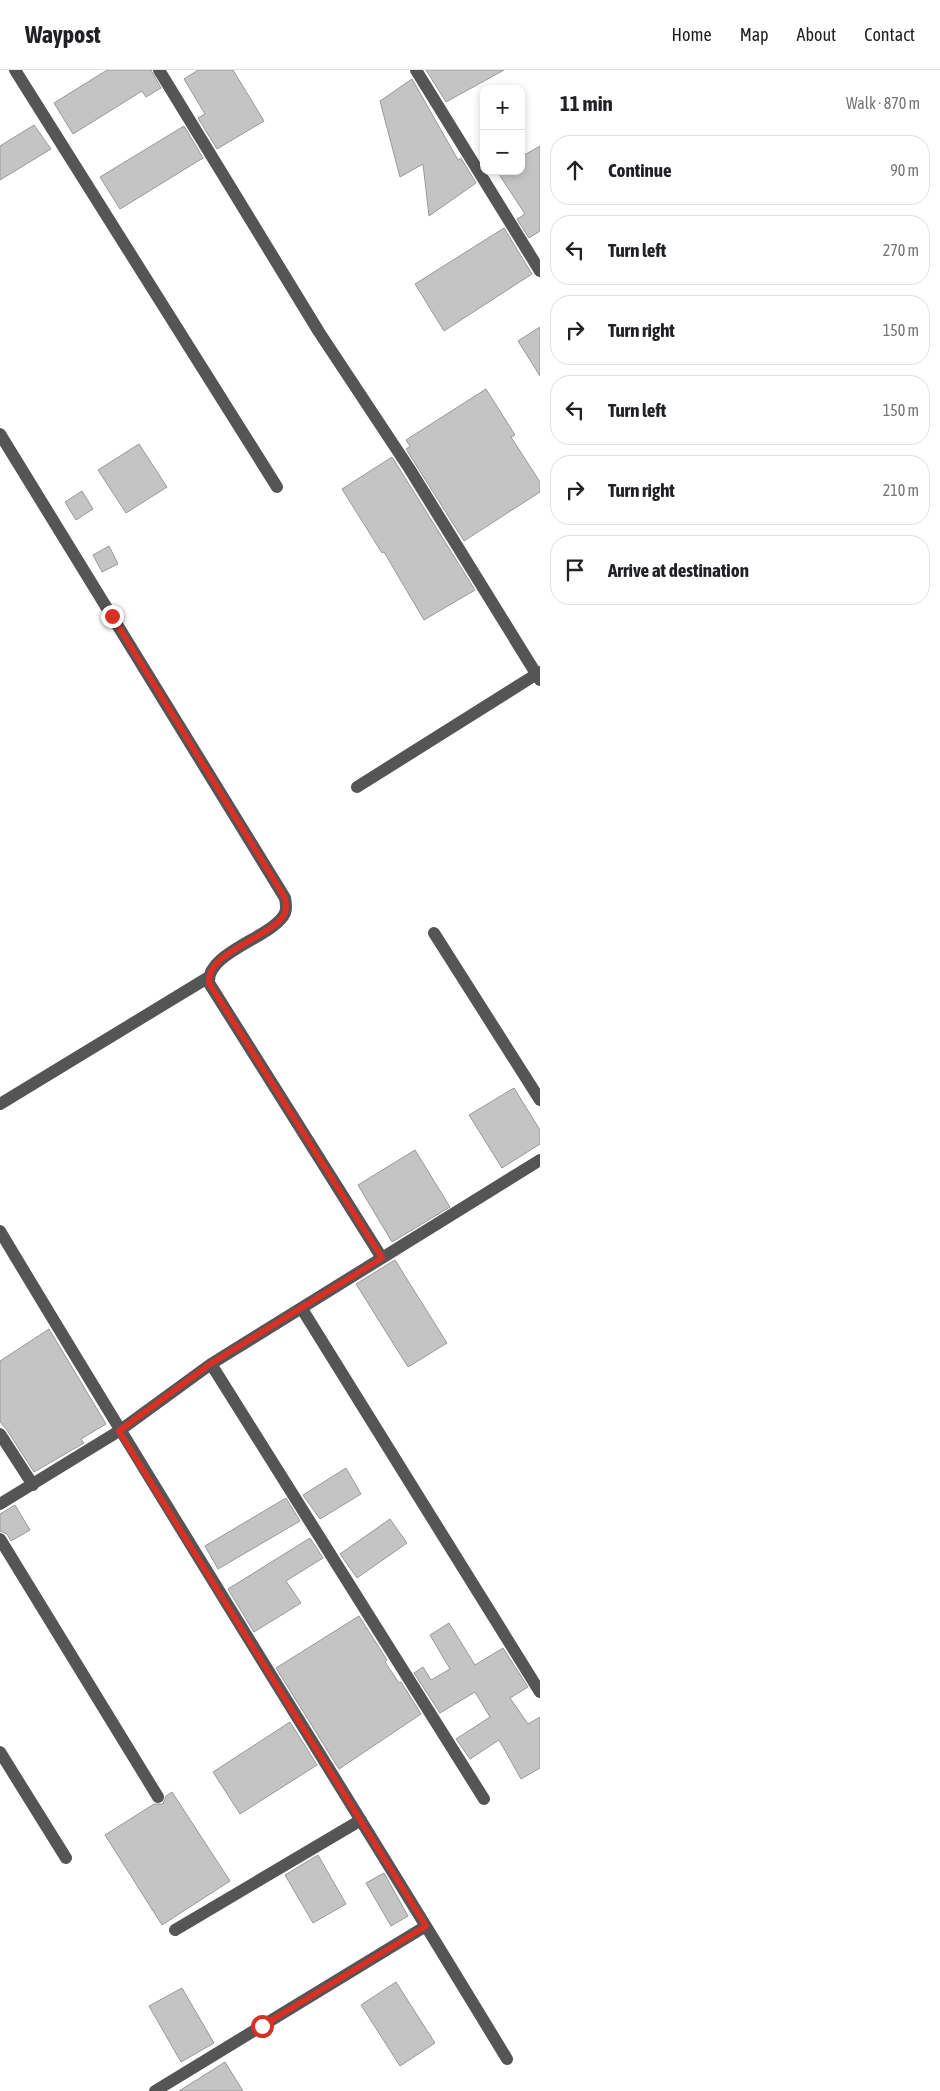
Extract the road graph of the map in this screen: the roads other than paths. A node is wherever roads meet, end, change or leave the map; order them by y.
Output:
1 (15, 70) edge
2 (159, 70) edge
3 (416, 70) edge
4 (540, 271) edge
5 (0, 434) edge
6 (277, 487) dead end
7 (539, 675) edge
8 (357, 787) dead end
9 (434, 933) dead end
10 (209, 976) junction
11 (540, 1100) edge
12 (0, 1104) edge
13 (540, 1160) edge
14 (0, 1231) edge
15 (382, 1258) junction
16 (302, 1308) junction
17 (210, 1364) junction
18 (119, 1431) junction
19 (0, 1434) edge
20 (32, 1485) junction
21 (0, 1504) edge
22 (0, 1539) edge
23 (540, 1692) edge
24 (0, 1752) edge
25 (158, 1797) dead end
26 (484, 1799) dead end
27 (361, 1820) junction
28 (66, 1858) dead end
29 (426, 1926) junction
30 (175, 1930) dead end
31 (507, 2059) dead end
32 (155, 2091) edge

1 - 6 lane
2 - 7 lane
3 - 4 lane
5 - 10 lane
7 - 8 lane
9 - 11 lane
10 - 12 lane
10 - 15 lane
13 - 15 lane
14 - 18 lane
15 - 16 lane
16 - 17 lane
16 - 23 lane
17 - 18 lane
17 - 26 lane
18 - 20 lane
18 - 27 lane
19 - 20 lane
20 - 21 lane
22 - 25 lane
24 - 28 lane
27 - 29 lane
27 - 30 lane
29 - 31 lane
29 - 32 lane

